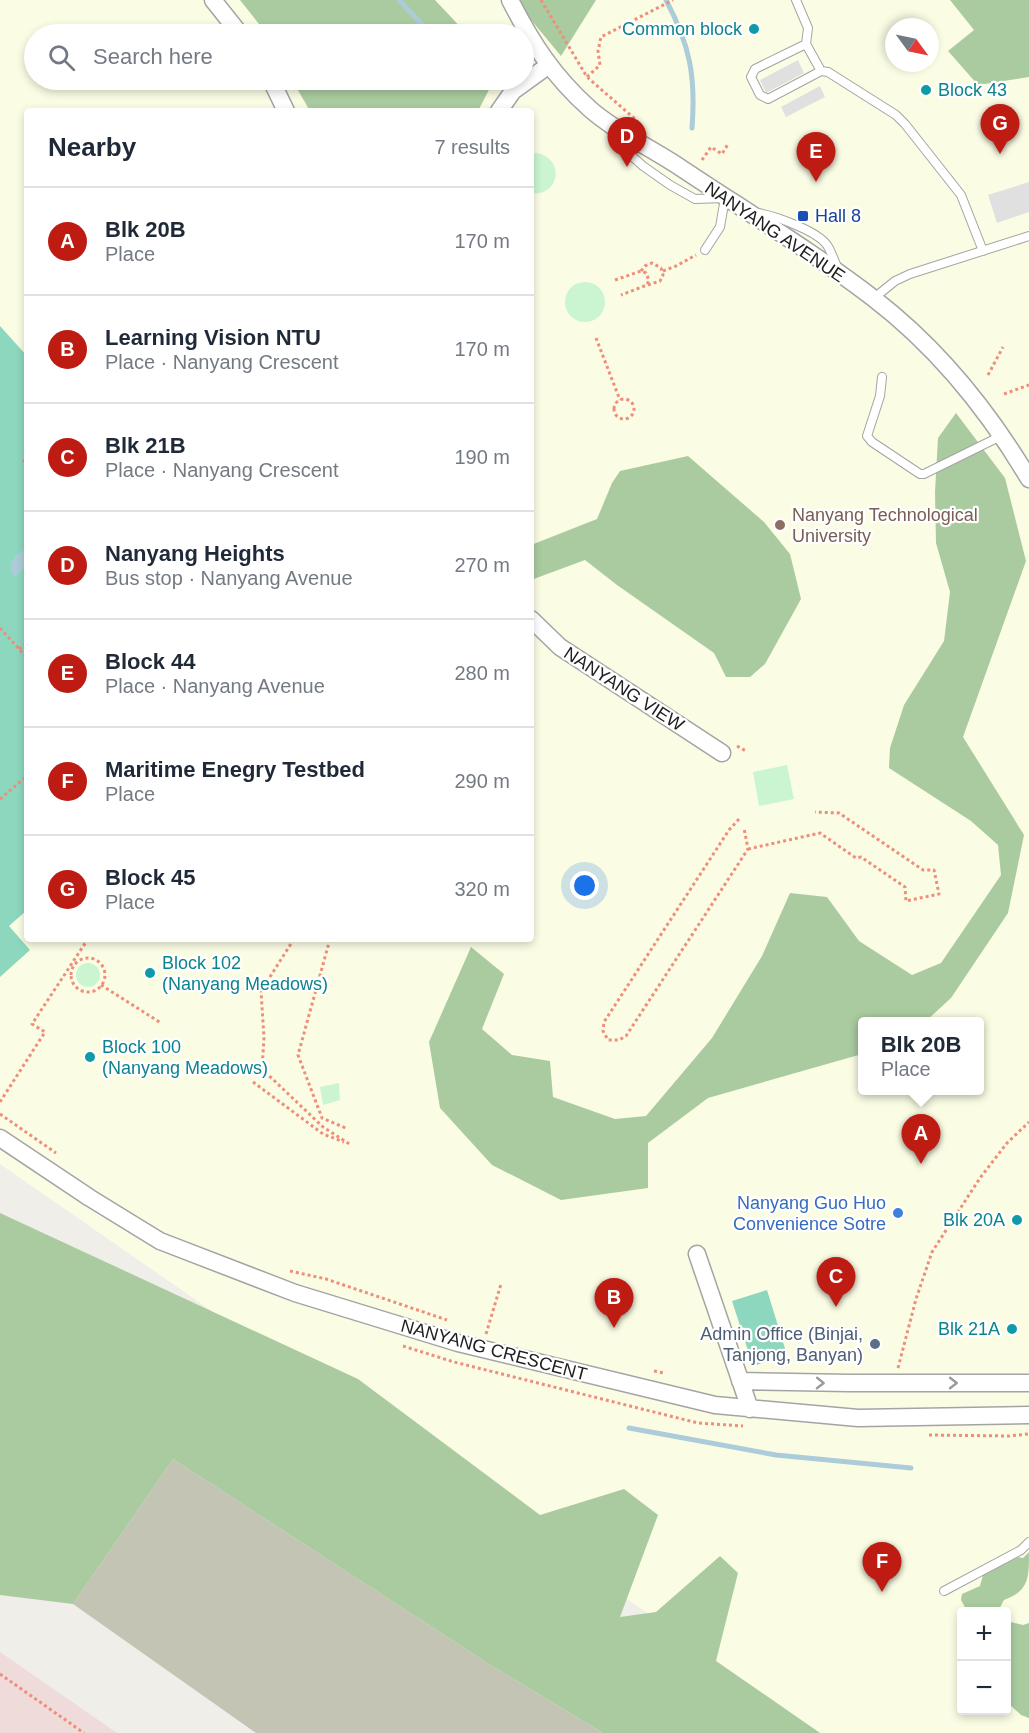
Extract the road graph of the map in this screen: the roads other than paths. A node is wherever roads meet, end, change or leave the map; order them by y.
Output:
1 (213, 0) edge
2 (510, 0) edge
3 (796, 0) edge
4 (232, 24) edge
5 (523, 24) edge
6 (806, 44) junction
7 (534, 45) edge
8 (549, 65) junction
9 (821, 71) junction
10 (534, 76) edge
11 (276, 90) edge
12 (514, 90) edge
13 (285, 108) edge
14 (501, 108) edge
15 (725, 198) junction
16 (1029, 236) edge
17 (1018, 240) junction
18 (1029, 247) edge
19 (705, 250) road end
20 (983, 251) junction
21 (874, 298) junction
22 (882, 377) dead end
23 (1003, 435) junction
24 (1029, 479) edge
25 (534, 622) edge
26 (722, 753) dead end
27 (0, 1138) edge
28 (697, 1254) dead end
29 (740, 1381) junction
30 (1029, 1383) edge
31 (750, 1409) junction
32 (1029, 1414) edge
33 (1029, 1542) edge
34 (944, 1591) dead end

1 - 4 street
2 - 5 street, NANYANG AVENUE
3 - 6 lane
6 - 9 lane
6 - 9 lane
7 - 8 street, NANYANG AVENUE
8 - 10 street
8 - 15 street, NANYANG AVENUE
9 - 20 lane
11 - 13 street
12 - 14 street
15 - 19 lane
15 - 21 street, NANYANG AVENUE
16 - 17 lane
17 - 18 lane
17 - 20 lane
20 - 21 lane
21 - 23 street, NANYANG AVENUE
22 - 23 lane
23 - 24 street, NANYANG AVENUE
25 - 26 street, NANYANG VIEW
27 - 31 street, NANYANG CRESCENT
28 - 29 street
29 -> 30 street
29 - 31 street
31 - 32 street, NANYANG CRESCENT
33 - 34 lane

